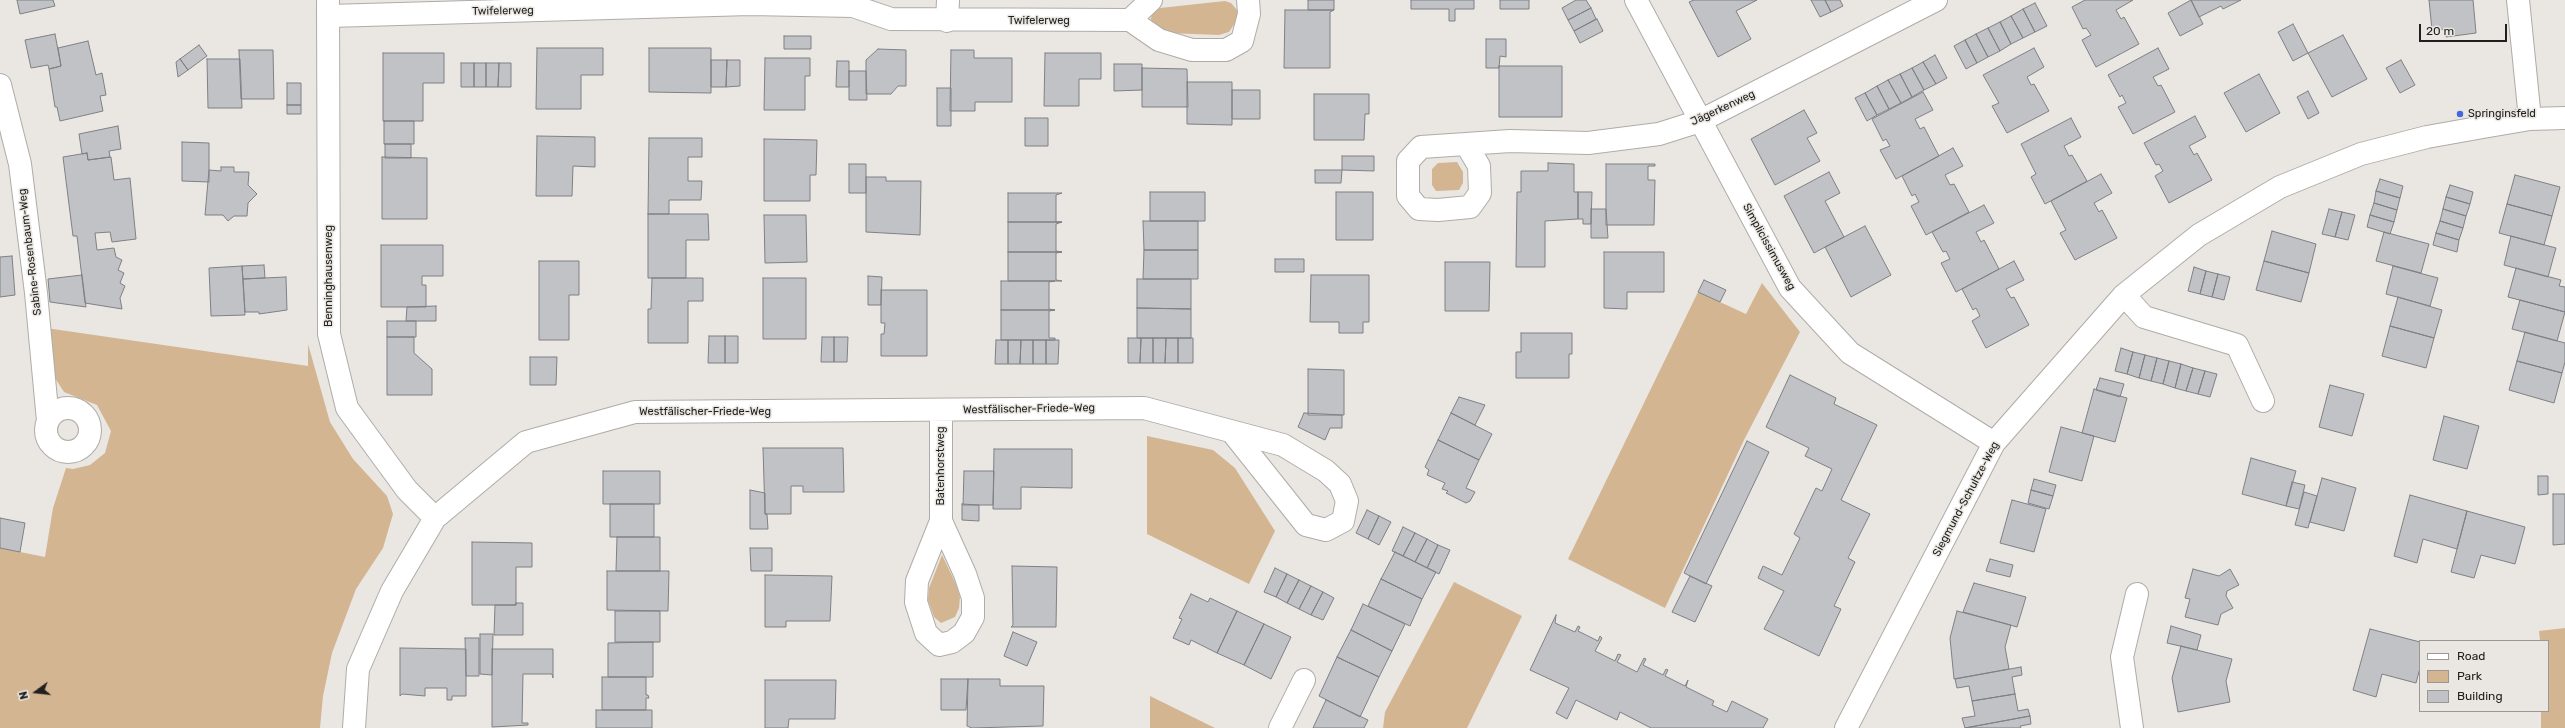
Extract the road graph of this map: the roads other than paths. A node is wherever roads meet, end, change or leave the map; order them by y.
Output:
1 (1151, 0) edge
2 (1248, 0) edge
3 (1636, 0) edge
4 (1936, 0) edge
5 (2518, 0) edge
6 (328, 8) edge
7 (891, 10) edge
8 (948, 10) edge
9 (1130, 20) junction
10 (0, 85) edge
11 (2565, 118) edge
12 (2530, 120) junction
13 (1700, 121) junction
14 (1466, 144) dead end
15 (2124, 295) junction
16 (2263, 401) dead end
17 (941, 411) junction
18 (48, 421) dead end
19 (1232, 432) junction
20 (1994, 443) junction
21 (435, 518) junction
22 (941, 521) junction
23 (2137, 594) dead end
24 (1304, 680) dead end
25 (354, 728) edge
26 (1280, 728) edge
27 (1846, 728) edge
28 (2132, 728) edge

1 - 9 street
2 - 9 street
3 - 13 street, Simplicissimusweg
4 - 13 street, Jägerkenweg
5 - 12 street
6 - 7 street, Twifelerweg
6 - 21 street, Benninghausenweg
7 - 8 street, Twifelerweg
8 - 9 street, Twifelerweg
10 - 18 street, Sabine-Rosenbaum-Weg
11 - 12 street, Siegmund-Schultze-Weg
12 - 15 street, Siegmund-Schultze-Weg
13 - 14 street, Jägerkenweg
13 - 20 street, Simplicissimusweg
15 - 16 street
15 - 20 street, Siegmund-Schultze-Weg
17 - 19 street, Westfälischer-Friede-Weg
17 - 21 street, Westfälischer-Friede-Weg
17 - 22 street, Batenhorstweg
19 - 19 street, Westfälischer-Friede-Weg
20 - 27 street, Siegmund-Schultze-Weg
21 - 25 street, Westfälischer-Friede-Weg
22 - 22 street, Batenhorstweg
23 - 28 street
24 - 26 street

